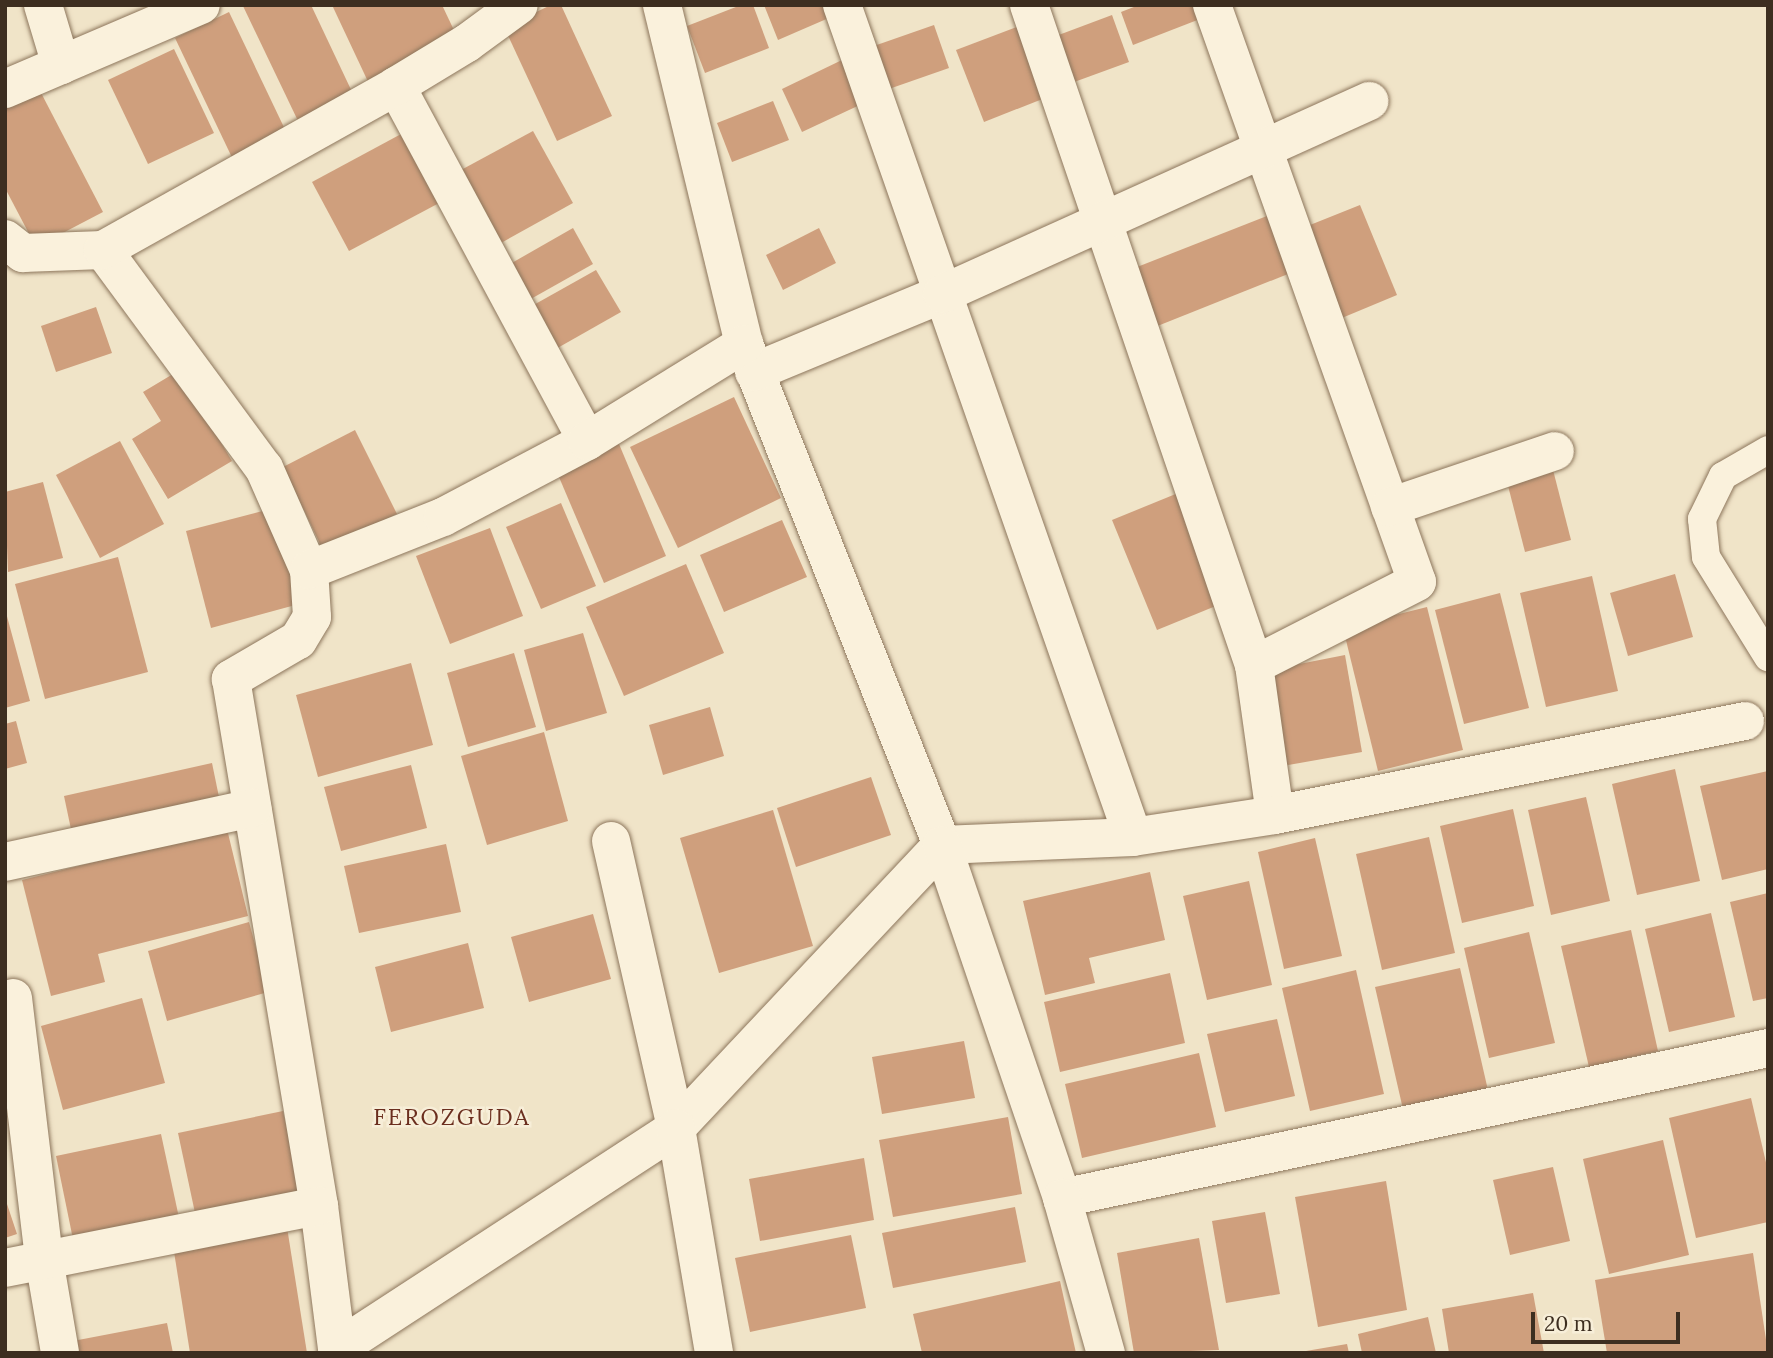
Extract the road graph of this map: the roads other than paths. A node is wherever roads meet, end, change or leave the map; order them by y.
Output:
1 (43, 5) edge
2 (201, 5) edge
3 (519, 5) edge
4 (662, 5) edge
5 (842, 5) edge
6 (1029, 5) edge
7 (1212, 5) edge
8 (135, 18) edge
9 (61, 65) junction
10 (396, 86) junction
11 (5, 89) edge
12 (1369, 101) dead end
13 (1262, 146) junction
14 (1104, 221) junction
15 (5, 239) edge
16 (103, 250) junction
17 (942, 293) junction
18 (749, 358) junction
19 (587, 441) junction
20 (1555, 450) dead end
21 (1768, 450) edge
22 (1390, 507) junction
23 (309, 570) junction
24 (1768, 657) edge
25 (1254, 665) junction
26 (1745, 721) dead end
27 (252, 808) junction
28 (1275, 815) junction
29 (1133, 837) junction
30 (611, 841) dead end
31 (942, 845) junction
32 (5, 862) edge
33 (13, 998) dead end
34 (1768, 1048) edge
35 (676, 1128) junction
36 (1062, 1198) junction
37 (319, 1206) junction
38 (44, 1259) junction
39 (5, 1268) edge
40 (337, 1351) edge
41 (60, 1353) edge
42 (714, 1353) edge
43 (1106, 1353) edge

1 - 9 street
2 - 8 street
3 - 10 street
4 - 18 street
5 - 17 street
6 - 14 street
7 - 13 street
8 - 9 street
9 - 11 street
10 - 16 street
10 - 19 street
12 - 13 street
13 - 14 street
13 - 22 street
14 - 17 street
14 - 25 street
15 - 16 street
16 - 23 street
17 - 18 street
17 - 29 street
18 - 19 street
18 - 31 street
19 - 23 street
20 - 22 street
21 - 24 lane
22 - 25 street
23 - 27 street
25 - 28 street
26 - 28 street
27 - 32 street
27 - 37 street
28 - 29 street
29 - 31 street
30 - 35 street
31 - 35 street
31 - 36 street
33 - 38 street
34 - 36 street
35 - 40 street
35 - 42 street
36 - 43 street
37 - 38 street
37 - 40 street
38 - 39 street
38 - 41 street

